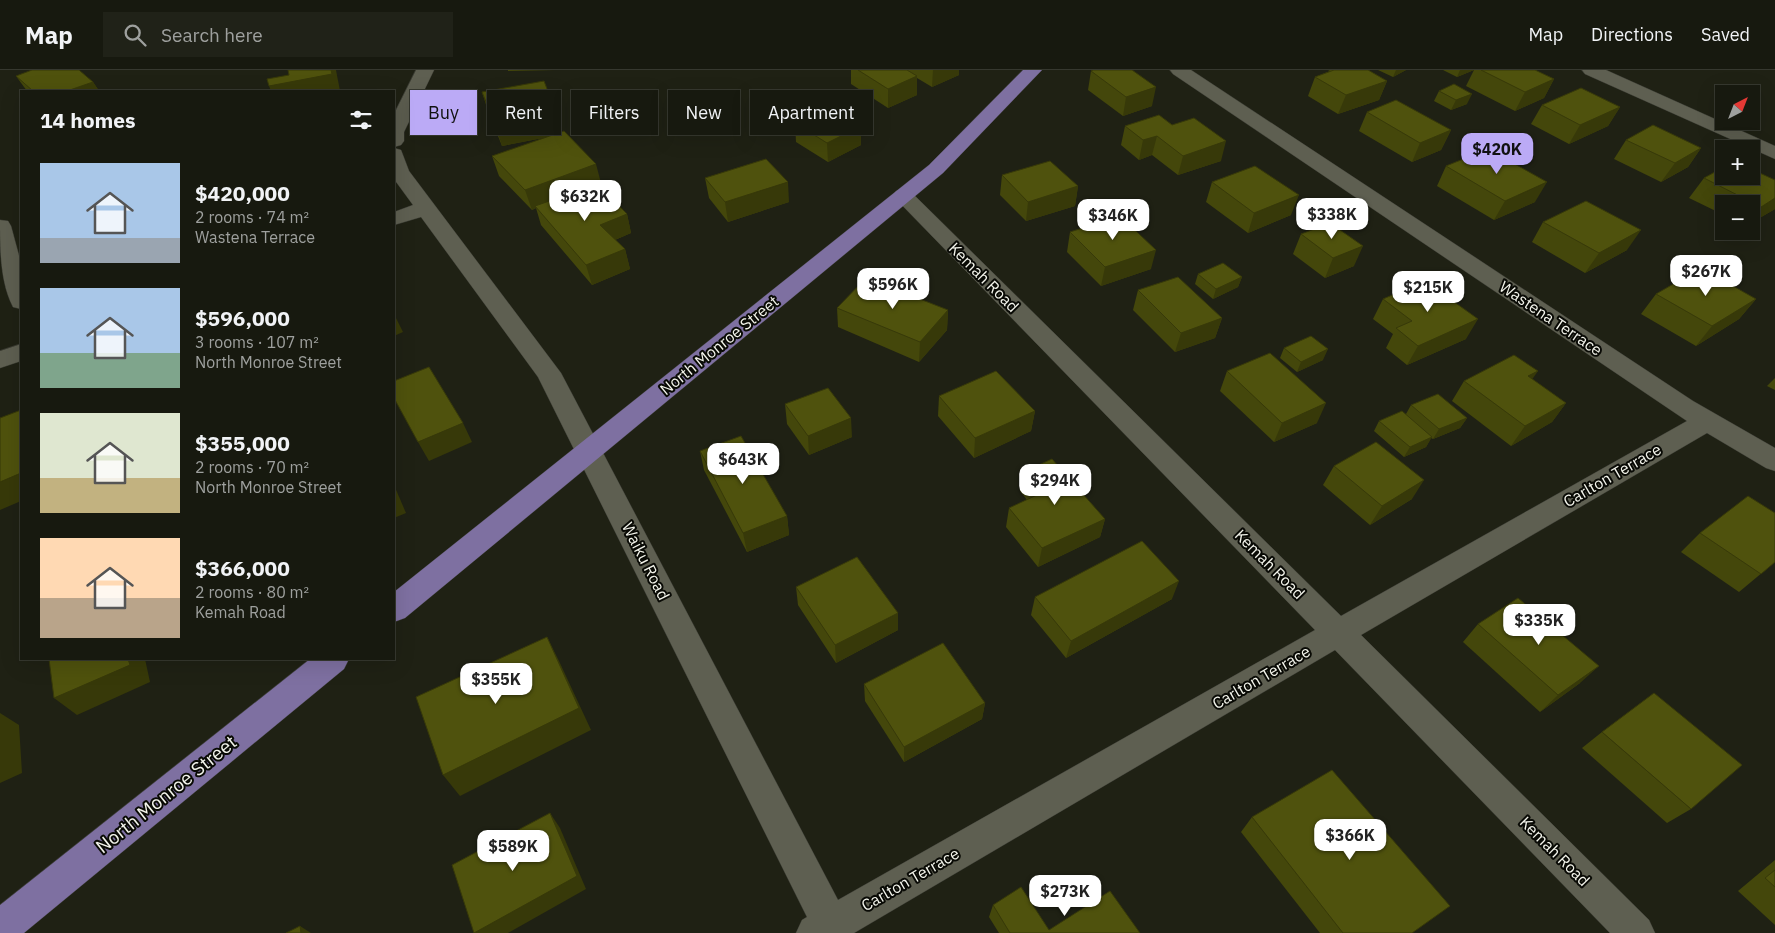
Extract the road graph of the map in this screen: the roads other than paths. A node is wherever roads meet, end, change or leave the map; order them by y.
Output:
1 (425, 70) edge
2 (1033, 70) edge
3 (1179, 70) edge
4 (1591, 70) edge
5 (395, 130) edge
6 (1775, 153) edge
7 (395, 158) edge
8 (904, 195) junction
9 (426, 208) junction
10 (395, 220) edge
11 (0, 226) edge
12 (20, 298) edge
13 (20, 352) edge
14 (0, 360) edge
15 (1707, 421) junction
16 (589, 451) junction
17 (1775, 461) edge
18 (395, 608) edge
19 (1338, 633) junction
20 (332, 660) edge
21 (0, 929) edge
22 (827, 930) edge
23 (1636, 933) edge

1 - 5 street
2 - 8 main road, North Monroe Street
3 - 15 street, Wastena Terrace
4 - 6 street
7 - 9 street, Waiku Road
8 - 16 main road, North Monroe Street
8 - 19 street, Kemah Road
9 - 10 street
9 - 16 street, Waiku Road
11 - 12 street
13 - 14 street
15 - 17 street, Wastena Terrace
15 - 19 street, Carlton Terrace
16 - 18 main road, North Monroe Street
16 - 22 street, Waiku Road
19 - 22 street, Carlton Terrace
19 - 23 street, Kemah Road
20 - 21 main road, North Monroe Street

